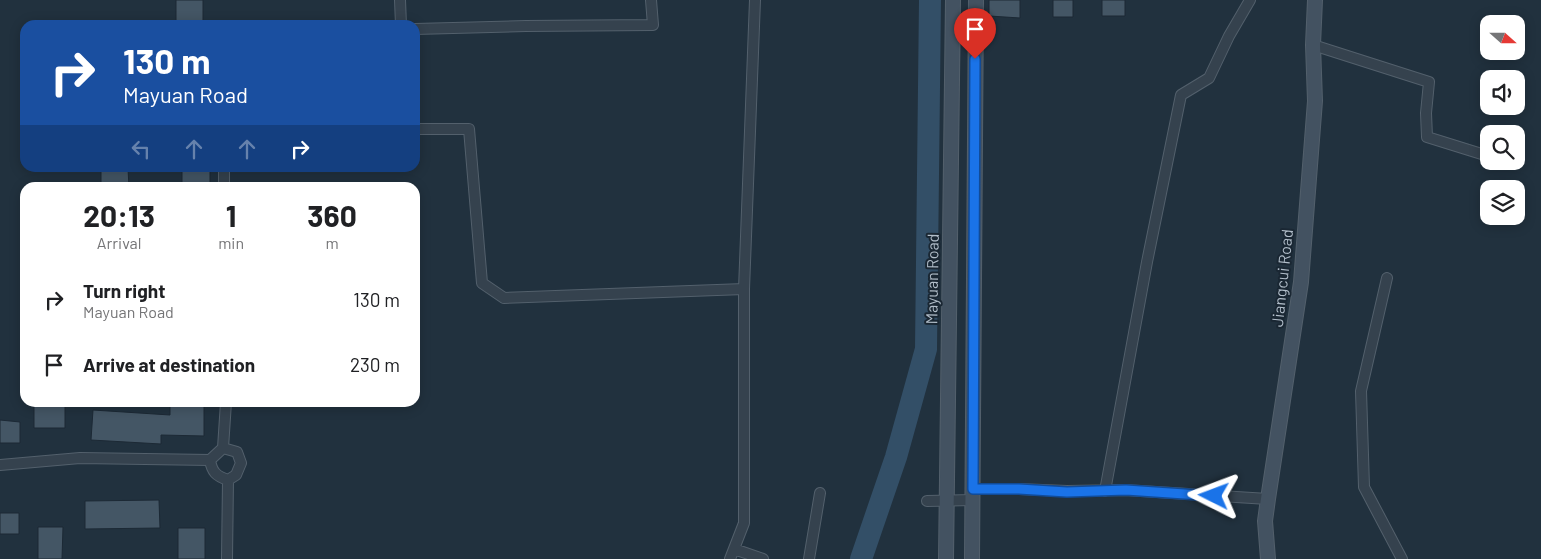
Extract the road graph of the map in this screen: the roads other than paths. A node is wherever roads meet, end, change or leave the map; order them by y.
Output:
1 (400, 0) edge
2 (651, 0) edge
3 (755, 0) edge
4 (954, 0) edge
5 (976, 0) edge
6 (1250, 0) edge
7 (1315, 0) edge
8 (401, 20) edge
9 (420, 28) edge
10 (1313, 45) junction
11 (420, 129) edge
12 (1480, 154) edge
13 (1387, 278) dead end
14 (744, 289) junction
15 (226, 407) edge
16 (223, 448) junction
17 (210, 460) junction
18 (0, 466) edge
19 (228, 480) junction
20 (1105, 491) junction
21 (820, 493) dead end
22 (973, 494) junction
23 (1268, 499) junction
24 (927, 501) dead end
25 (946, 501) junction
26 (732, 554) edge
27 (227, 559) edge
28 (763, 559) edge
29 (809, 559) edge
30 (946, 559) edge
31 (972, 559) edge
32 (1268, 559) edge
33 (1402, 559) edge

1 - 8 street
2 - 9 street
3 - 14 street
4 - 25 street, Mayuan Road
5 - 22 street
6 - 20 street
7 - 10 street, Jiangcui Road
10 - 12 street
10 - 23 street, Jiangcui Road
11 - 14 street
13 - 33 street
14 - 26 street
15 - 16 street
16 - 17 street
16 - 19 street
17 - 18 street
17 - 19 street
19 - 27 street
20 - 22 street
20 - 23 street
21 - 29 street
22 - 25 street
22 - 31 street
23 - 32 street, Jiangcui Road
24 - 25 street
25 - 30 street, Mayuan Road
26 - 28 street

